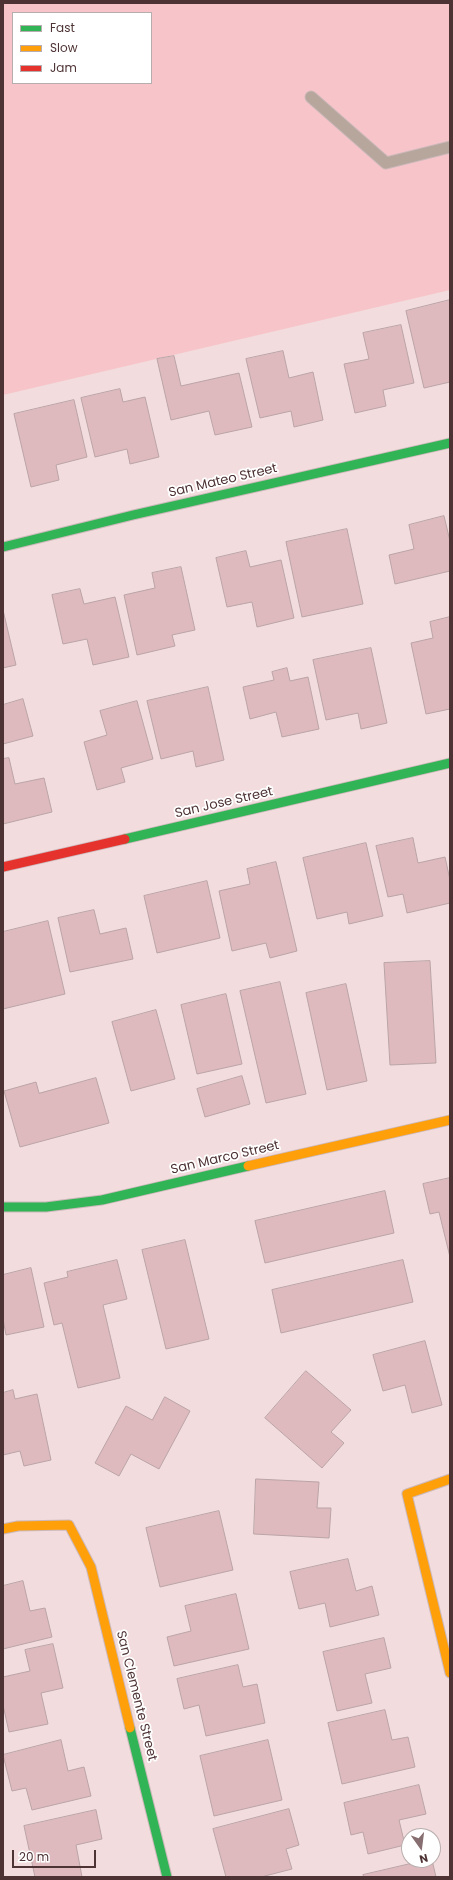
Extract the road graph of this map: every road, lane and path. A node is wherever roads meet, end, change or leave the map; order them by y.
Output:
1 (311, 97) dead end
2 (450, 147) edge
3 (450, 443) edge
4 (3, 547) edge
5 (450, 763) edge
6 (3, 867) edge
7 (450, 1120) edge
8 (3, 1207) edge
9 (450, 1479) edge
10 (3, 1530) edge
11 (450, 1673) edge
12 (167, 1877) edge

1 - 2 lane
3 - 4 street, San Mateo Street
5 - 6 street, San Jose Street
7 - 8 street, San Marco Street
9 - 11 street
10 - 12 street, San Clemente Street

